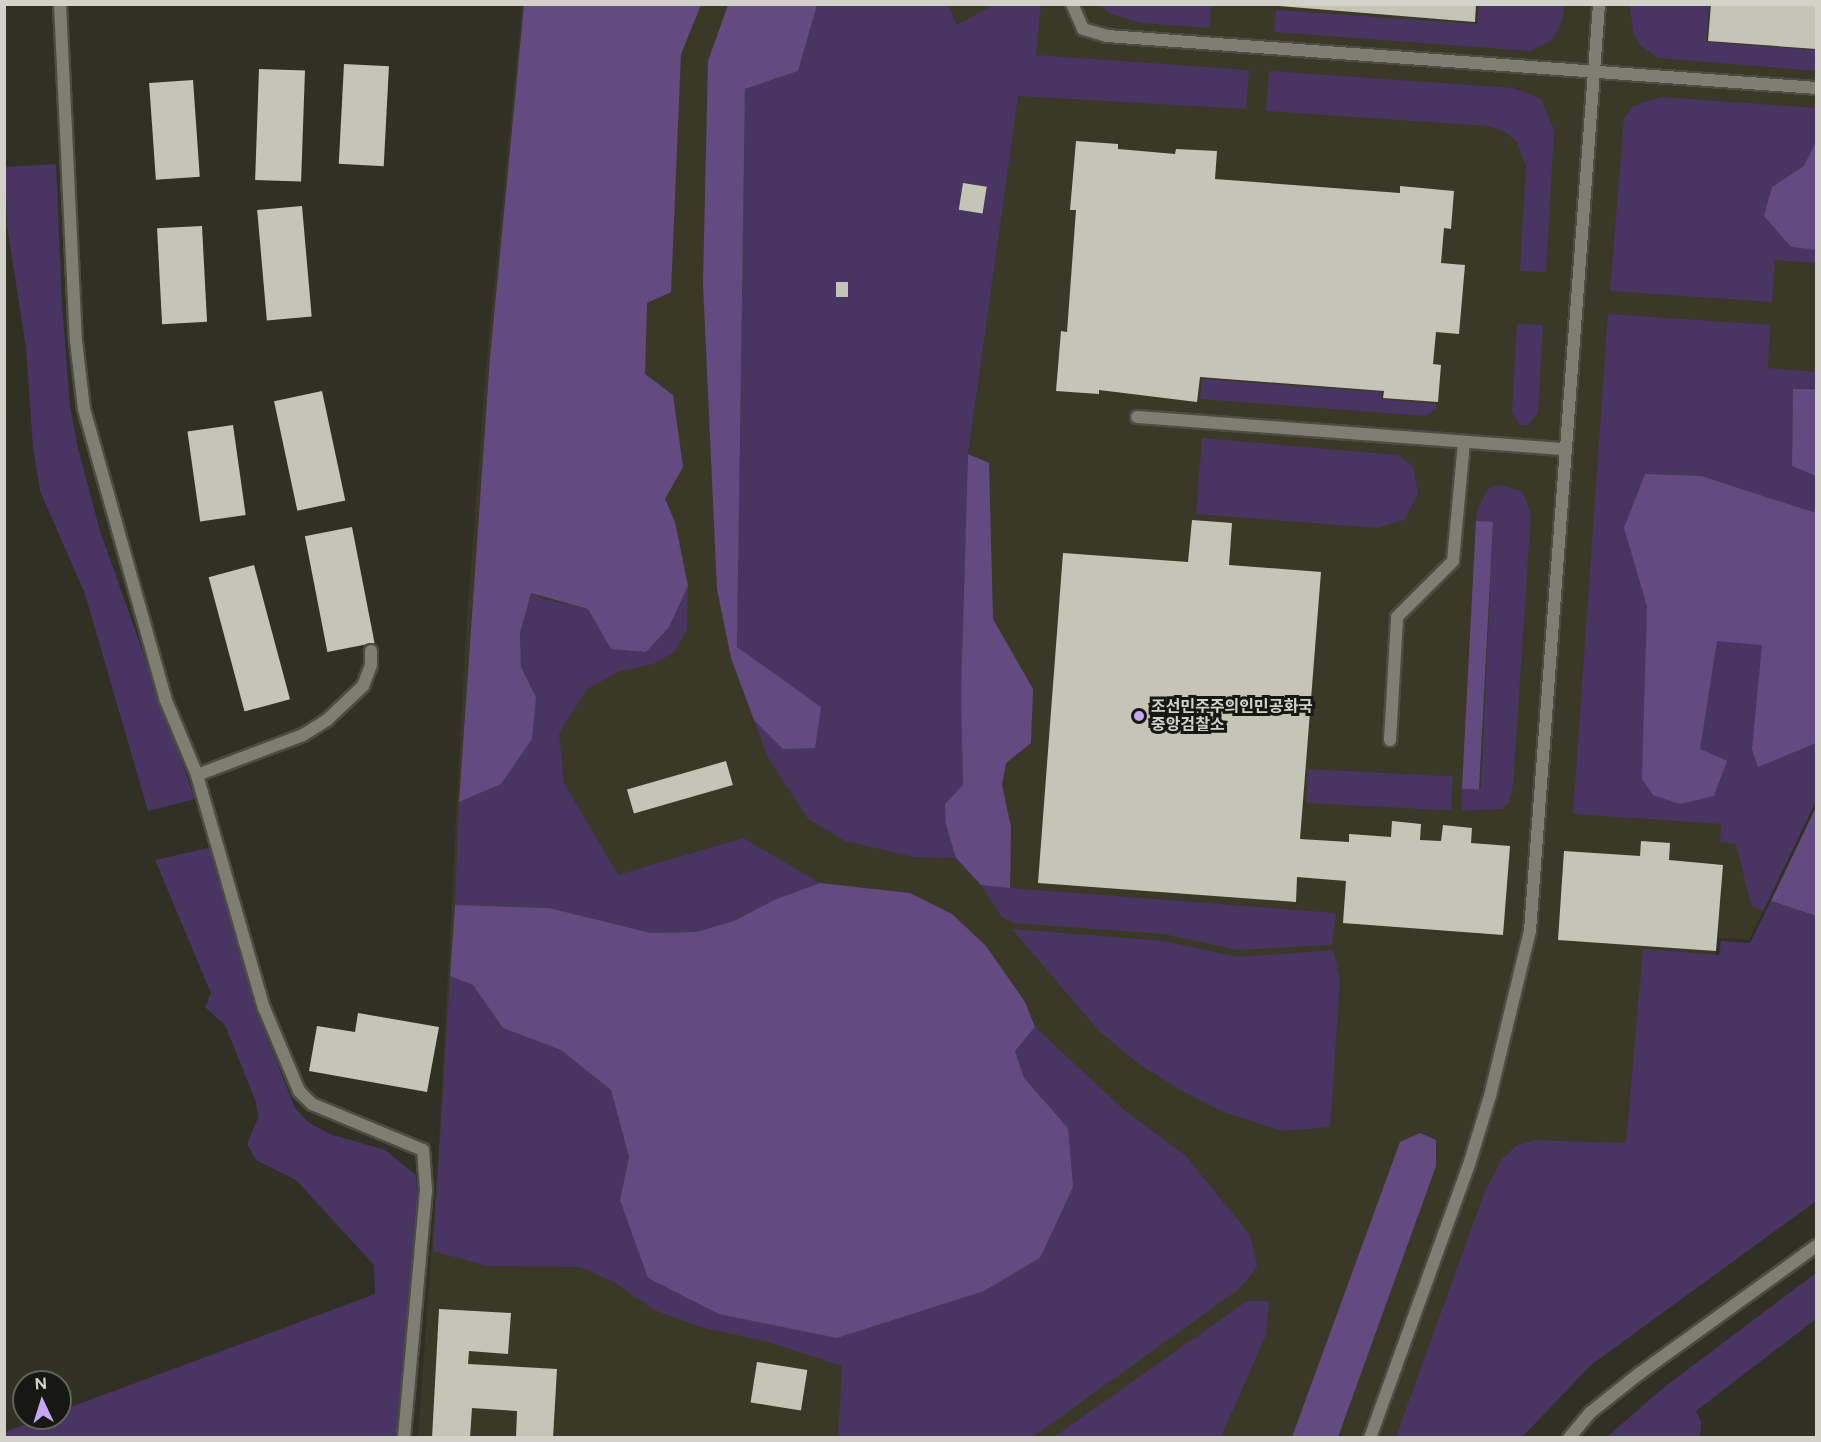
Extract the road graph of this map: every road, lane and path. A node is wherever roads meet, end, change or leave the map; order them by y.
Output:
1 (60, 4) edge
2 (1072, 4) edge
3 (1599, 4) edge
4 (1595, 72) junction
5 (1816, 88) edge
6 (1137, 417) dead end
7 (1464, 443) junction
8 (1563, 449) junction
9 (371, 651) dead end
10 (1390, 740) dead end
11 (197, 776) junction
12 (1816, 1246) edge
13 (404, 1437) edge
14 (1370, 1437) edge
15 (1569, 1437) edge

1 - 11 street
2 - 4 street
3 - 4 street
4 - 5 street
4 - 8 street
6 - 7 street
7 - 8 street
7 - 10 street
8 - 14 street
9 - 11 street
11 - 13 street
12 - 15 street

